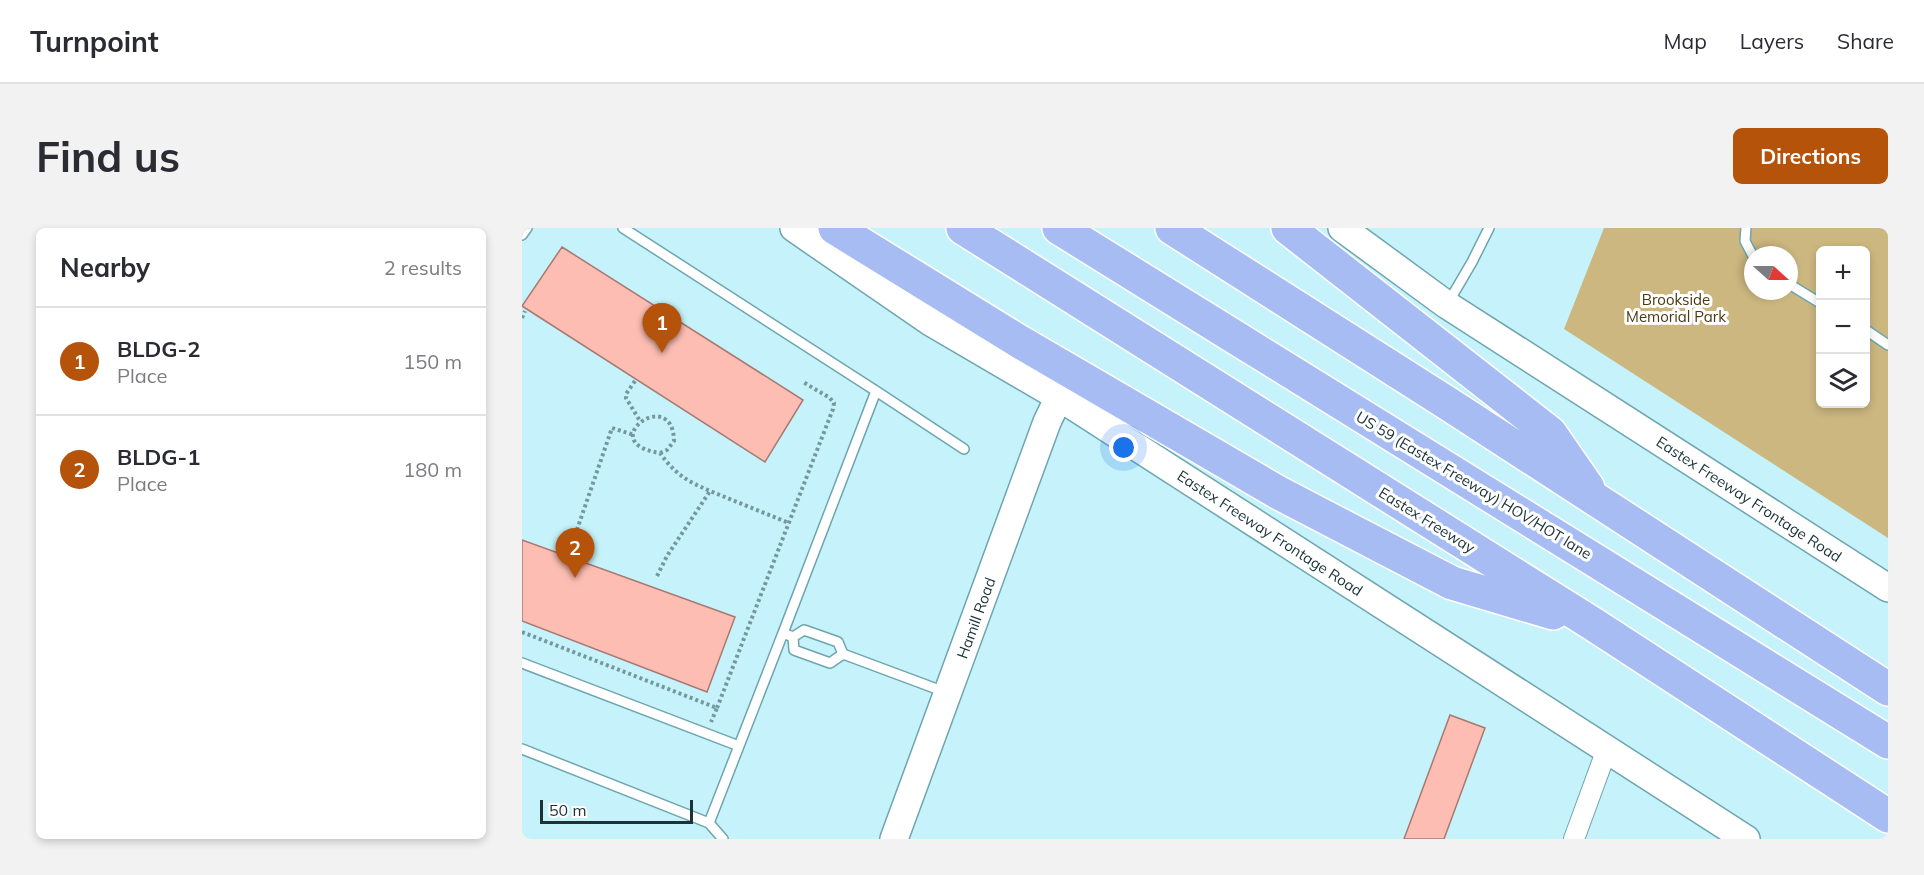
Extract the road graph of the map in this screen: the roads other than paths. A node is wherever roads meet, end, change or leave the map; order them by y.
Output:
1 (527, 228) edge
2 (623, 228) edge
3 (794, 228) edge
4 (835, 228) edge
5 (963, 228) edge
6 (1059, 228) edge
7 (1172, 228) edge
8 (1288, 228) edge
9 (1489, 228) edge
10 (1746, 228) edge
11 (1354, 232) edge
12 (522, 235) edge
13 (1748, 246) edge
14 (1798, 289) edge
15 (1816, 300) edge
16 (1447, 305) junction
17 (1870, 333) edge
18 (1888, 345) edge
19 (876, 391) junction
20 (1059, 397) junction
21 (964, 448) dead end
22 (1595, 499) junction
23 (1888, 588) edge
24 (1593, 624) junction
25 (783, 633) junction
26 (793, 637) junction
27 (843, 654) junction
28 (522, 663) edge
29 (1888, 689) edge
30 (948, 693) junction
31 (1888, 742) edge
32 (739, 746) junction
33 (522, 749) edge
34 (1606, 749) junction
35 (1888, 816) edge
36 (709, 823) junction
37 (723, 839) edge
38 (894, 839) edge
39 (1574, 839) edge
40 (1746, 839) edge

1 - 12 lane
2 - 19 lane
3 - 20 main road, Eastex Freeway Frontage Road
4 - 24 highway
5 - 24 highway, Eastex Freeway
6 - 31 highway, US 59 (Eastex Freeway) HOV/HOT lane
7 - 22 highway
8 - 22 highway
9 - 16 lane
10 - 13 lane
11 - 16 main road, Eastex Freeway Frontage Road
14 - 15 lane
16 - 23 main road, Eastex Freeway Frontage Road
17 - 18 lane
19 - 21 lane
19 - 25 lane
20 - 30 main road, Hamill Road
20 - 34 main road, Eastex Freeway Frontage Road
22 - 29 highway
24 - 35 highway, Eastex Freeway
25 - 26 lane
25 - 32 lane
26 - 27 lane
26 - 27 lane
27 - 30 lane
28 - 32 lane
30 - 38 main road, Hamill Road
32 - 36 lane
33 - 36 lane
34 - 39 street
34 - 40 main road, Eastex Freeway Frontage Road
36 - 37 lane

